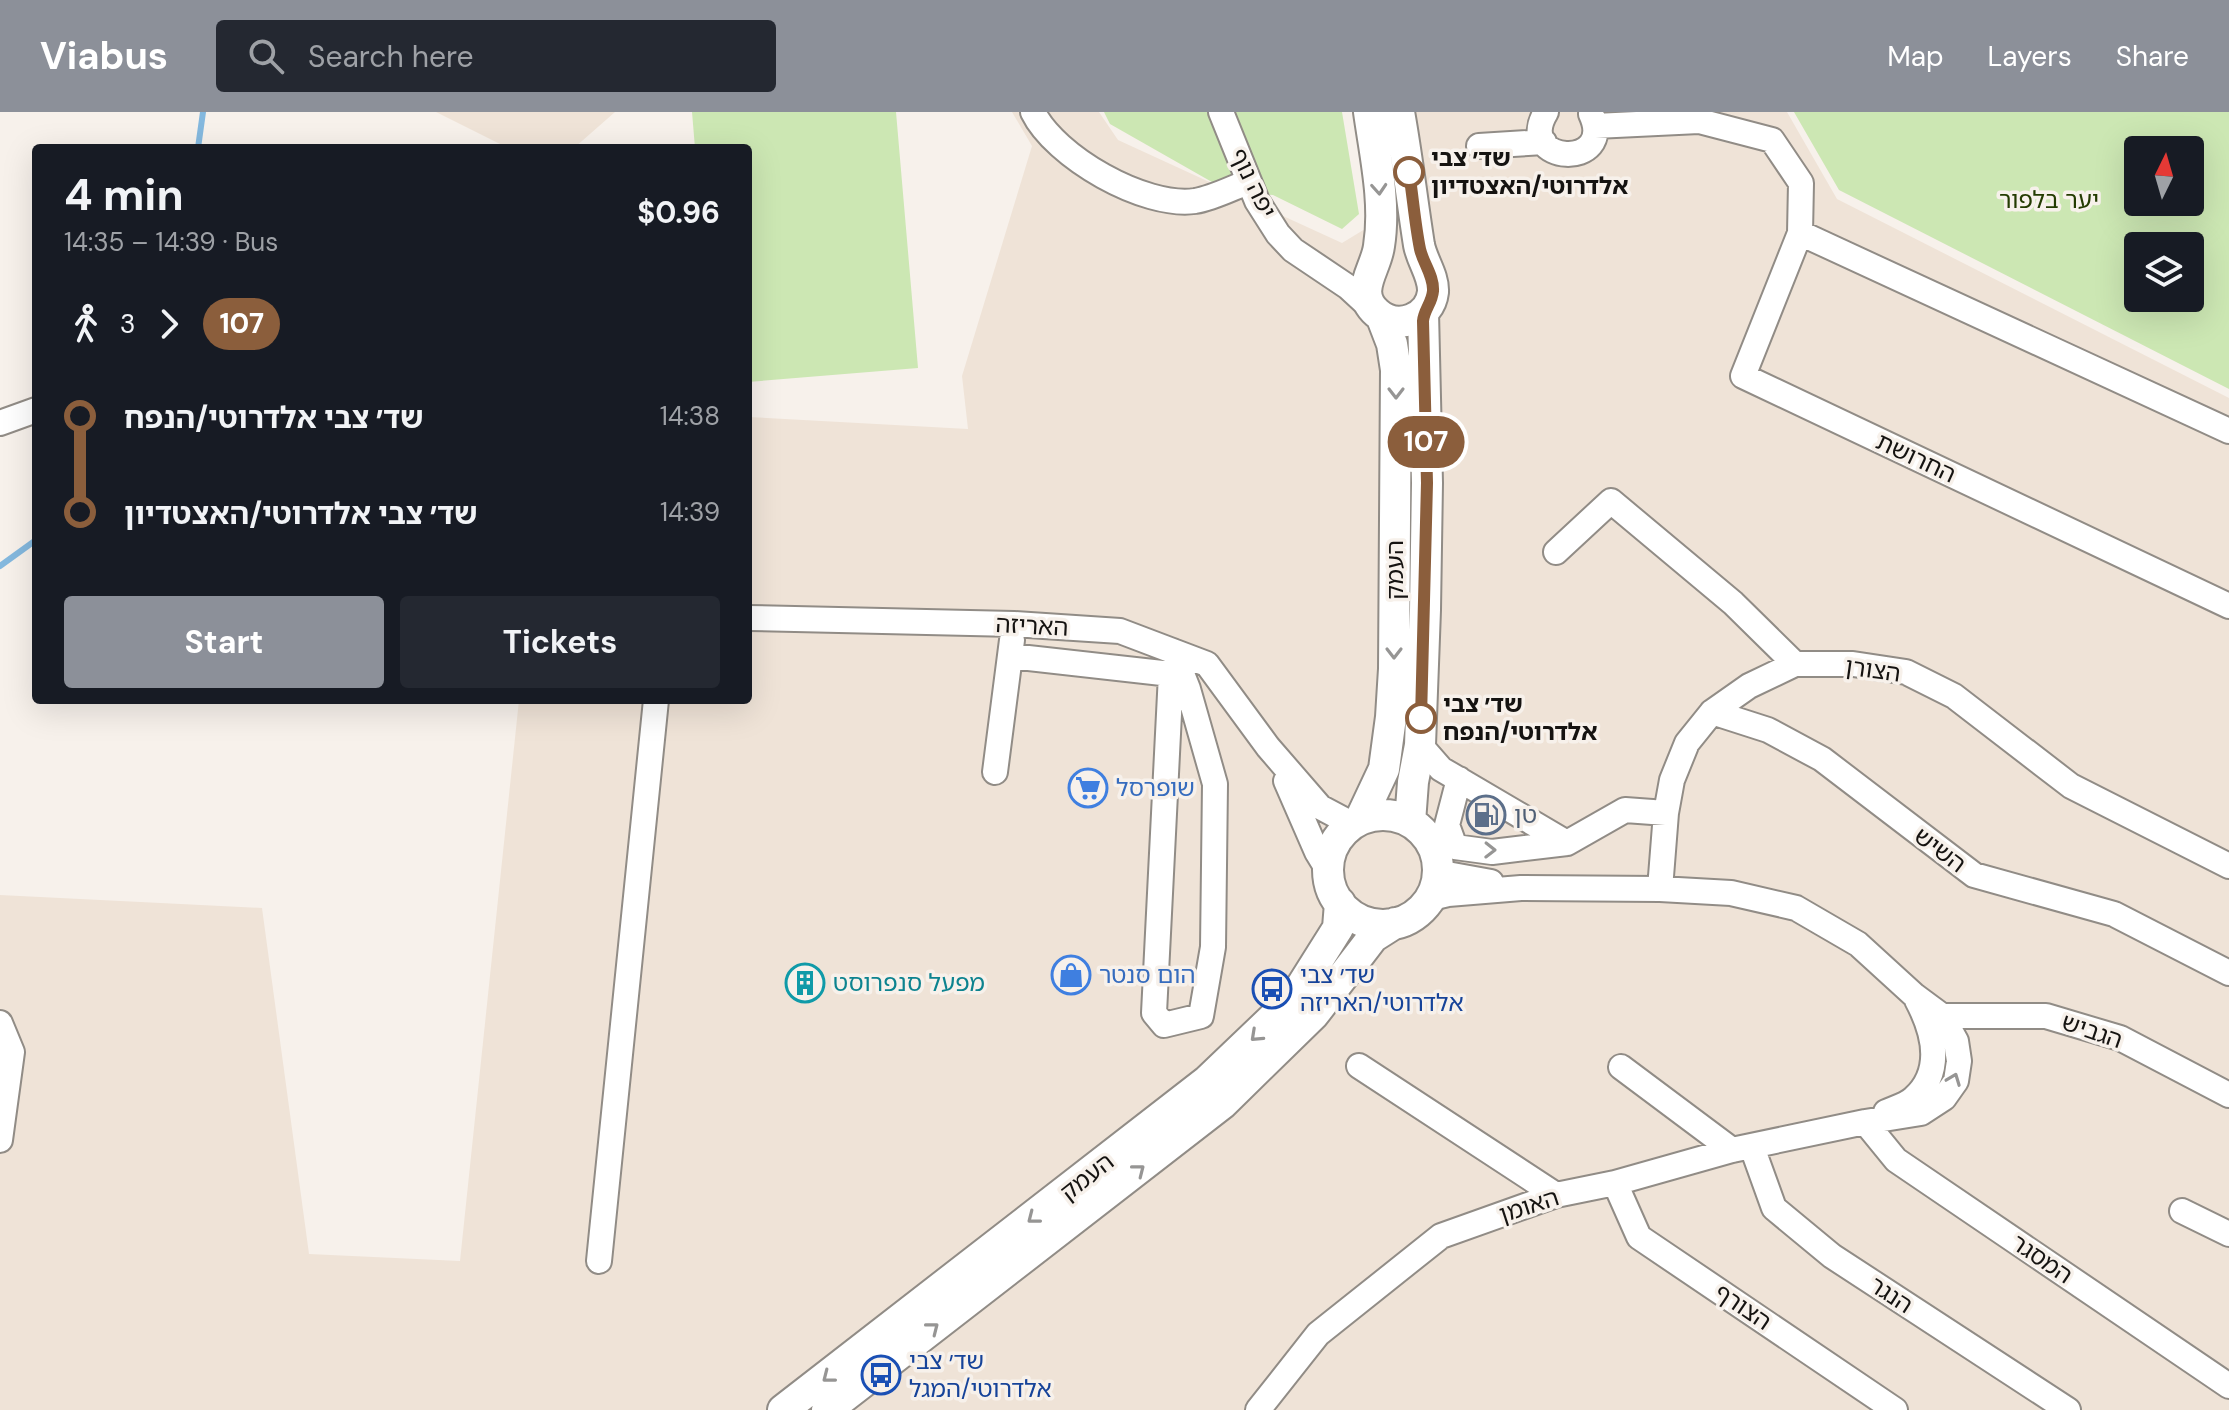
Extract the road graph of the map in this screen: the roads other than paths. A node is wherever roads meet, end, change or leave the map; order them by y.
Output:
1 (1033, 112) edge
2 (1221, 112) edge
3 (1369, 112) edge
4 (1399, 112) edge
5 (1546, 112) edge
6 (1592, 119) edge
7 (1544, 142) junction
8 (1479, 146) dead end
9 (1248, 182) junction
10 (1800, 233) junction
11 (1293, 250) junction
12 (1373, 265) junction
13 (1423, 312) junction
14 (1378, 314) junction
15 (32, 411) edge
16 (0, 423) edge
17 (2229, 431) edge
18 (1556, 552) dead end
19 (2229, 606) edge
20 (752, 618) edge
21 (1014, 624) junction
22 (1010, 656) junction
23 (1172, 662) junction
24 (1795, 664) junction
25 (656, 704) edge
26 (1712, 712) junction
27 (1420, 745) junction
28 (1268, 747) junction
29 (995, 772) dead end
30 (1459, 779) junction
31 (1666, 813) junction
32 (1356, 822) junction
33 (1410, 822) junction
34 (1567, 843) junction
35 (2229, 866) edge
36 (1328, 870) junction
37 (1435, 884) junction
38 (1660, 889) junction
39 (1340, 903) junction
40 (1395, 923) junction
41 (2229, 973) edge
42 (1915, 996) junction
43 (1942, 1016) junction
44 (0, 1023) edge
45 (1359, 1066) dead end
46 (1621, 1067) dead end
47 (2229, 1095) edge
48 (1865, 1122) junction
49 (0, 1140) edge
50 (1742, 1148) junction
51 (1615, 1183) junction
52 (1556, 1195) junction
53 (2182, 1211) dead end
54 (2225, 1224) edge
55 (599, 1261) dead end
56 (2229, 1386) edge
57 (1865, 1402) edge
58 (783, 1410) edge
59 (827, 1410) edge
60 (1258, 1410) edge
61 (1895, 1410) edge
62 (2068, 1410) edge

1 - 9 street
2 - 9 street, יפה נוף
3 -> 12 main road, העמק
4 - 13 main road, העמק
5 - 7 street
6 - 7 street
6 - 10 street, החרושת
7 - 8 street
9 - 11 street, יפה נוף
10 - 17 street
10 - 19 street, החרושת
11 - 12 street, יפה נוף
11 - 14 street, יפה נוף
12 - 14 main road, העמק
13 - 14 main road
13 - 27 main road, העמק
14 -> 32 main road, העמק
15 - 16 street
18 - 24 street
20 - 21 street, האריזה
21 - 22 street
21 - 23 street, האריזה
22 - 23 street
22 - 29 street
23 - 23 street
23 - 28 street, האריזה
24 - 26 street, הצורן
24 - 35 street, הצורן
25 - 55 street
26 - 31 street, הצורן
26 - 41 street, השיש
27 - 30 street
27 - 33 main road, העמק
28 - 32 street, האריזה
28 - 36 street, האריזה
30 - 34 street
30 -> 34 street
31 - 34 street
31 - 38 street, הצורן
32 - 33 main road
32 - 36 main road
33 - 37 main road
36 - 39 main road
37 - 38 street
37 - 40 main road
38 - 42 street
39 - 40 main road
39 -> 58 main road, העמק
59 -> 40 main road, העמק
42 - 43 street
42 - 48 street
43 - 47 street, הגביש
48 -> 43 street
44 - 49 street
45 - 52 street
46 - 50 street
48 - 50 street, האומן
48 - 56 street, המסגר
50 - 51 street, האומן
50 - 62 street, הנגר
51 - 52 street, האומן
51 - 57 street, הצורף
52 - 60 street, האומן
53 - 54 street
57 - 61 street, הצורף

